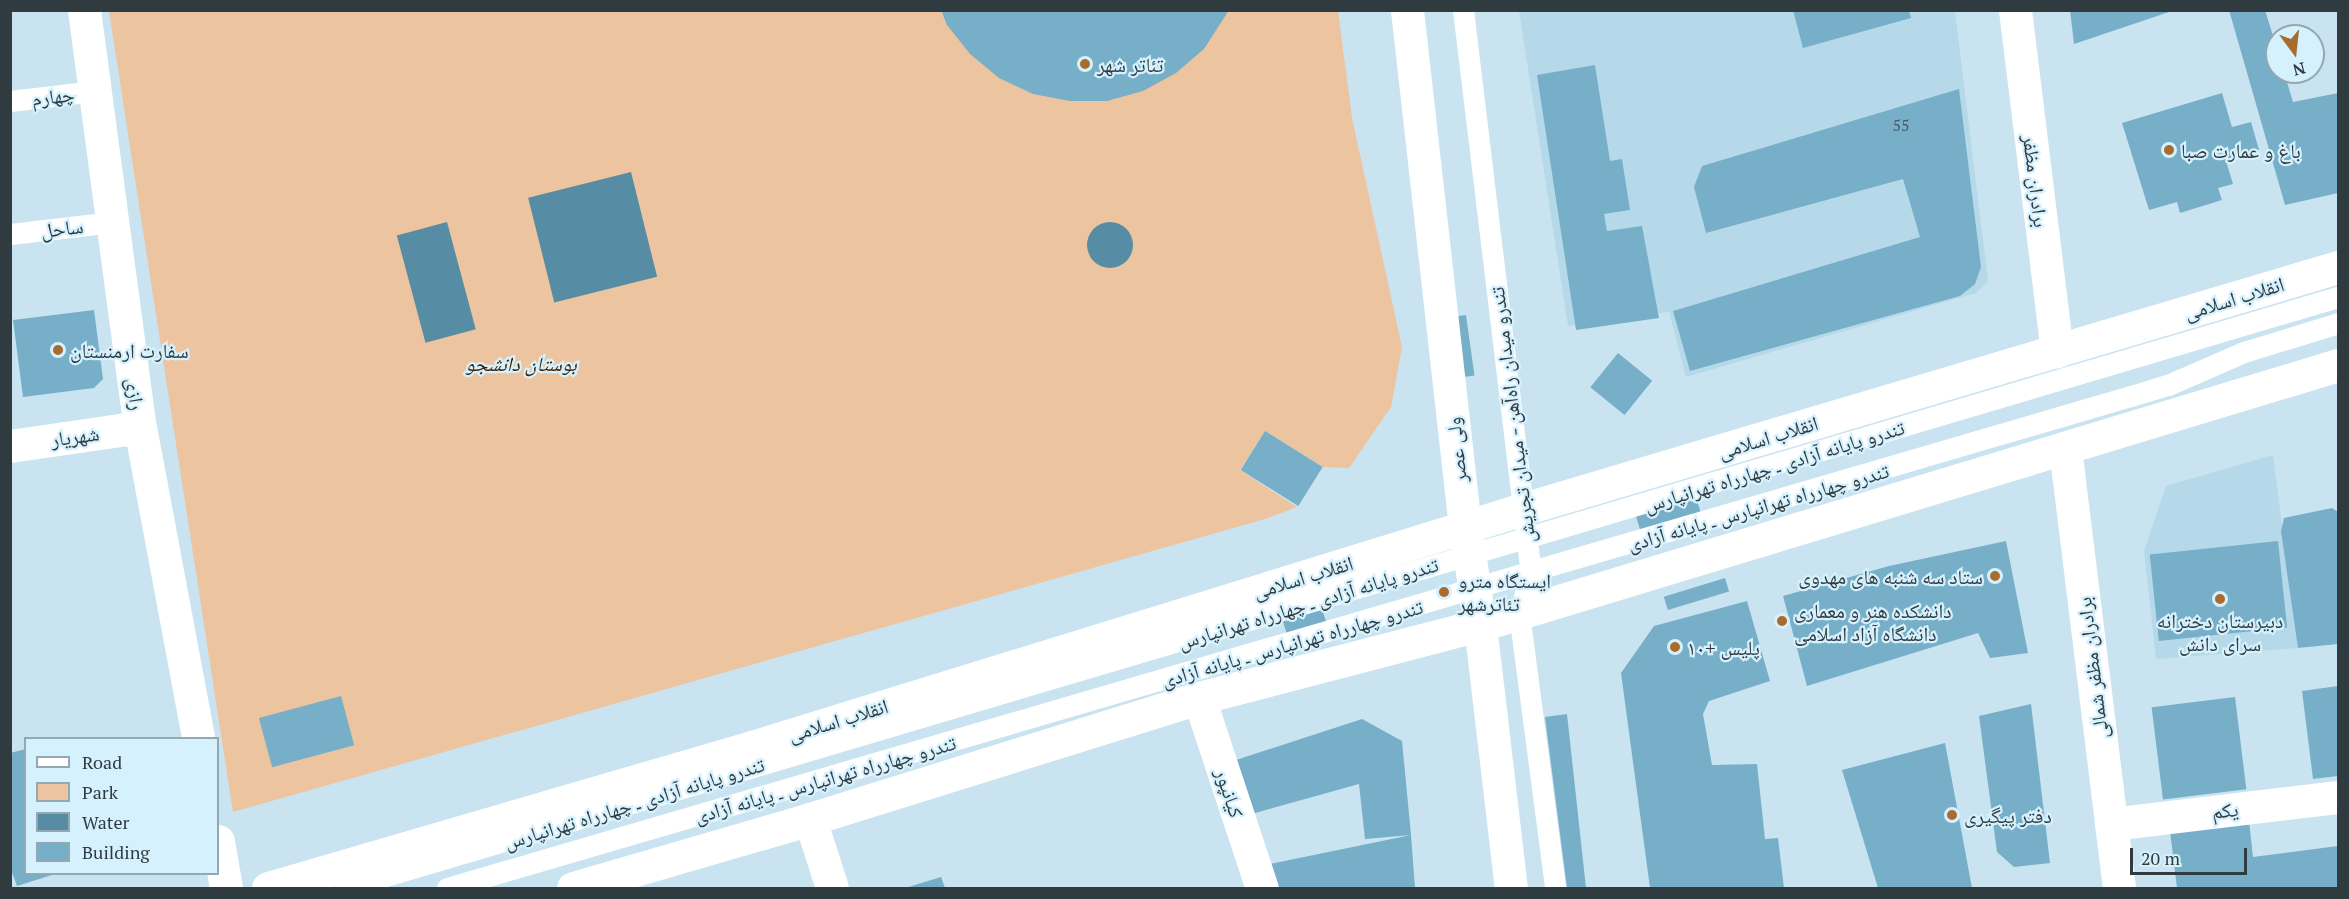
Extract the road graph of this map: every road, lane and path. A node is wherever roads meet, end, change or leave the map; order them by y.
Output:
1 (84, 10) edge
2 (1407, 10) edge
3 (1462, 10) edge
4 (2015, 10) edge
5 (95, 91) junction
6 (10, 101) edge
7 (113, 222) junction
8 (10, 234) edge
9 (2338, 267) edge
10 (2338, 297) edge
11 (2338, 323) edge
12 (2057, 351) junction
13 (2338, 365) edge
14 (140, 427) junction
15 (10, 446) edge
16 (2066, 448) junction
17 (1525, 524) junction
18 (1468, 541) junction
19 (1531, 574) junction
20 (1475, 590) junction
21 (1519, 613) junction
22 (1480, 625) junction
23 (1199, 698) junction
24 (198, 737) edge
25 (2338, 797) edge
26 (810, 819) junction
27 (2111, 824) junction
28 (219, 847) edge
29 (226, 888) edge
30 (268, 888) edge
31 (345, 888) edge
32 (447, 888) edge
33 (573, 888) edge
34 (832, 888) edge
35 (1262, 888) edge
36 (1511, 888) edge
37 (1555, 888) edge
38 (2119, 888) edge

1 - 5 main road, رازی
2 - 18 main road, ولی عصر
3 - 17 lane, تندرو میدان راه‌آهن - میدان تجریش
4 - 12 main road, برادران مظفر
5 - 6 lane, چهارم
5 - 7 main road, رازی
7 - 8 lane, ساحل
7 - 14 main road, رازی
9 - 12 main road, انقلاب اسلامی
10 - 17 lane, تندرو پایانه آزادی ـ چهارراه تهرانپارس
11 - 19 lane, تندرو چهارراه تهرانپارس ـ پایانه آزادی
12 - 17 main road, انقلاب اسلامی
13 - 16 main road
14 - 15 main road, شهریار
14 - 24 main road, رازی
16 - 21 main road
16 - 27 main road, برادران مظفر شمالی
17 - 18 main road, انقلاب اسلامی
17 - 19 lane, تندرو میدان راه‌آهن - میدان تجریش
18 - 20 main road, ولی عصر
18 - 30 main road, انقلاب اسلامی
18 - 31 lane, تندرو پایانه آزادی ـ چهارراه تهرانپارس
19 - 20 lane, تندرو چهارراه تهرانپارس ـ پایانه آزادی
19 - 21 lane, تندرو میدان راه‌آهن - میدان تجریش
20 - 22 main road, ولی عصر
20 - 32 lane, تندرو چهارراه تهرانپارس ـ پایانه آزادی
21 - 22 main road
21 - 37 lane, تندرو میدان راه‌آهن - میدان تجریش
22 - 23 main road
22 - 36 main road, ولی عصر
23 - 26 main road
23 - 35 main road, کیانپور
25 - 27 main road, یکم
26 - 33 main road
26 - 34 main road
27 - 38 main road, برادران مظفر شمالی
28 - 29 main road

